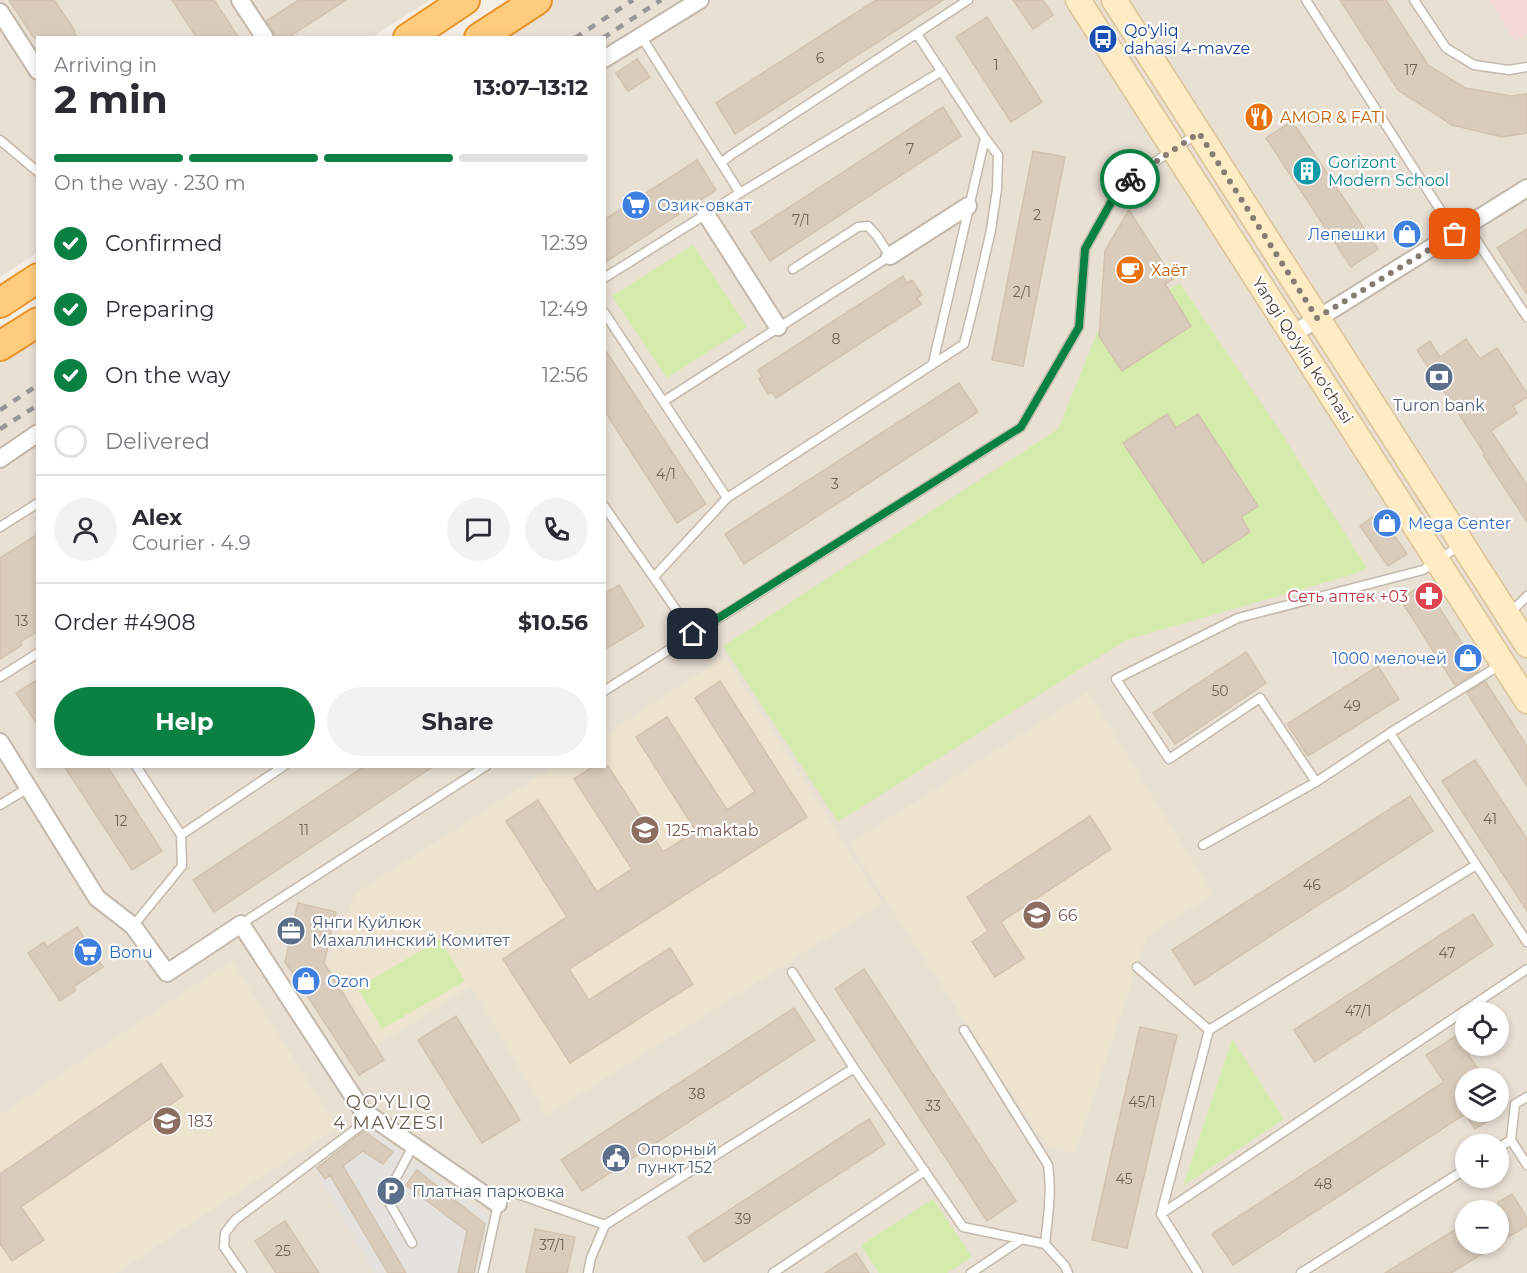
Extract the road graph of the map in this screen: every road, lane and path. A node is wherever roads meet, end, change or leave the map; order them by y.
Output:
1 (240, 0) edge
2 (537, 0) edge
3 (700, 0) edge
4 (968, 0) edge
5 (1078, 0) edge
6 (1114, 0) edge
7 (1306, 0) edge
8 (1414, 0) edge
9 (460, 1) edge
10 (0, 12) edge
11 (917, 33) junction
12 (264, 36) edge
13 (411, 36) edge
14 (482, 36) edge
15 (641, 36) junction
16 (606, 58) edge
17 (1527, 67) edge
18 (36, 68) edge
19 (942, 71) junction
20 (1199, 133) junction
21 (985, 138) junction
22 (0, 140) edge
23 (1174, 149) junction
24 (721, 163) junction
25 (36, 170) edge
26 (1527, 188) edge
27 (740, 193) junction
28 (968, 206) junction
29 (705, 214) junction
30 (1461, 230) junction
31 (890, 256) junction
32 (793, 269) dead end
33 (606, 277) edge
34 (36, 279) edge
35 (0, 303) edge
36 (606, 315) edge
37 (1527, 317) edge
38 (1317, 318) junction
39 (36, 323) edge
40 (778, 327) junction
41 (1293, 334) junction
42 (0, 346) edge
43 (933, 363) junction
44 (664, 401) junction
45 (36, 434) edge
46 (0, 459) edge
47 (727, 498) junction
48 (36, 505) edge
49 (606, 509) edge
50 (0, 527) edge
51 (1462, 544) junction
52 (1437, 560) junction
53 (654, 577) junction
54 (1527, 596) edge
55 (1508, 615) junction
56 (693, 634) junction
57 (1527, 645) edge
58 (36, 654) edge
59 (1503, 663) junction
60 (0, 677) edge
61 (606, 690) edge
62 (1527, 701) edge
63 (1390, 733) junction
64 (0, 742) edge
65 (137, 768) edge
66 (281, 768) edge
67 (483, 768) edge
68 (1316, 782) junction
69 (28, 788) junction
70 (0, 805) edge
71 (181, 835) junction
72 (1203, 845) dead end
73 (1476, 865) junction
74 (241, 924) junction
75 (133, 926) junction
76 (1527, 942) edge
77 (1137, 967) dead end
78 (1527, 969) edge
79 (792, 972) dead end
80 (964, 1030) dead end
81 (1209, 1030) junction
82 (854, 1068) junction
83 (1527, 1097) edge
84 (372, 1117) junction
85 (1511, 1140) joint
86 (413, 1146) junction
87 (1527, 1165) edge
88 (925, 1171) junction
89 (1455, 1176) edge
90 (498, 1204) junction
91 (1161, 1214) junction
92 (605, 1225) junction
93 (1022, 1239) junction
94 (412, 1243) dead end
95 (1045, 1244) junction
96 (242, 1273) edge
97 (483, 1273) edge
98 (588, 1273) edge
99 (773, 1273) edge
100 (971, 1273) edge
101 (1068, 1273) edge
102 (1198, 1273) edge
103 (1301, 1273) edge

1 - 12 street
2 - 14 highway
3 - 15 street
4 - 11 lane
5 - 23 main road, Yangi Qo'yliq ko'chasi
6 - 20 main road, Yangi Qo'yliq ko'chasi
7 - 30 lane
8 - 17 lane
9 - 13 highway
10 - 18 street
11 - 19 lane
11 - 24 lane
15 - 16 street
15 - 24 lane
19 - 21 lane
19 - 27 lane
20 - 23 lane
20 - 38 main road, Yangi Qo'yliq ko'chasi
21 - 28 lane
21 - 43 lane
22 - 25 lane
23 - 41 main road, Yangi Qo'yliq ko'chasi
23 - 56 lane
24 - 27 lane
26 - 30 street
27 - 29 lane
28 - 31 street
28 - 43 lane
29 - 33 lane
29 - 40 street
30 - 37 lane
30 - 38 street
31 - 32 lane
31 - 40 lane
34 - 35 highway
36 - 44 lane
38 - 41 street
38 - 51 main road, Yangi Qo'yliq ko'chasi
39 - 42 highway
40 - 44 lane
41 - 52 main road, Yangi Qo'yliq ko'chasi
43 - 47 lane
44 - 47 lane
45 - 46 street
47 - 53 lane
48 - 50 lane
49 - 53 lane
51 - 52 lane
51 - 55 main road, Yangi Qo'yliq ko'chasi
52 - 59 main road, Yangi Qo'yliq ko'chasi
52 - 68 lane
53 - 56 lane
54 - 55 lane
55 - 57 main road, Yangi Qo'yliq ko'chasi
56 - 61 lane
58 - 60 lane
59 - 62 main road, Yangi Qo'yliq ko'chasi
59 - 63 lane
63 - 68 lane
63 - 73 lane
64 - 69 street
65 - 71 lane
66 - 71 lane
67 - 74 lane
68 - 72 lane
69 - 70 lane
69 - 75 street
71 - 75 lane
73 - 76 lane
73 - 81 lane
74 - 75 street
74 - 84 street
77 - 81 lane
78 - 91 lane
79 - 82 lane
80 - 95 lane
81 - 91 lane
82 - 88 lane
82 - 92 lane
83 - 85 lane
84 - 86 street
84 - 96 lane
85 - 87 lane
86 - 90 street
86 - 94 lane
88 - 93 lane
88 - 99 lane
89 - 103 lane
90 - 92 lane
90 - 97 lane
91 - 102 lane
92 - 98 lane
93 - 95 lane
93 - 100 lane
95 - 101 lane

